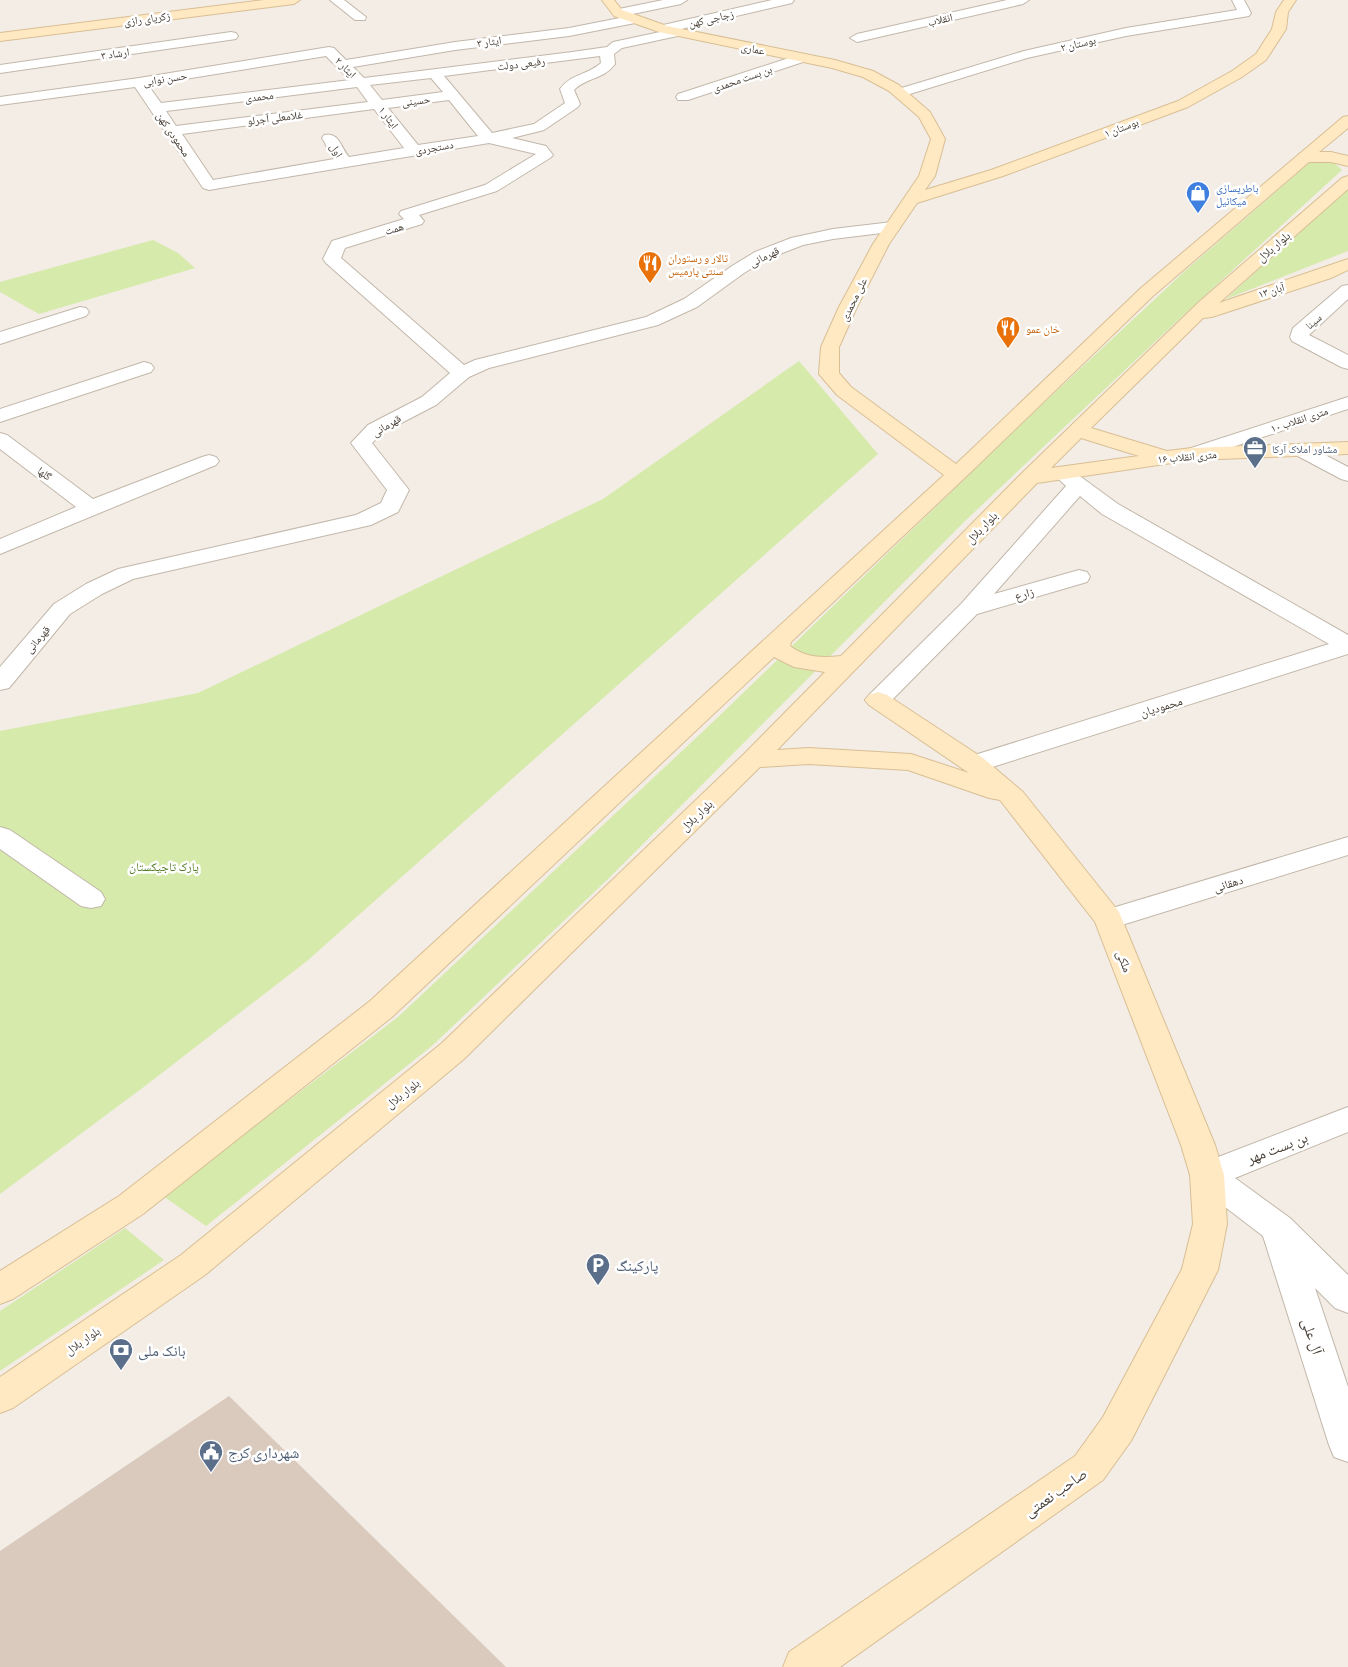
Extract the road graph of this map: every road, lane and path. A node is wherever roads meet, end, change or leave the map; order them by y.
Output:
1 (204, 0) edge
2 (294, 0) edge
3 (336, 0) edge
4 (608, 0) edge
5 (681, 0) edge
6 (788, 0) edge
7 (1023, 0) edge
8 (1238, 0) edge
9 (1290, 0) edge
10 (618, 13) junction
11 (360, 17) dead end
12 (635, 19) junction
13 (0, 26) edge
14 (671, 30) junction
15 (231, 36) dead end
16 (0, 38) edge
17 (436, 38) dead end
18 (857, 38) dead end
19 (449, 47) junction
20 (611, 50) junction
21 (329, 51) joint
22 (801, 58) junction
23 (343, 65) junction
24 (0, 69) edge
25 (436, 74) junction
26 (139, 82) junction
27 (362, 84) junction
28 (900, 93) junction
29 (453, 95) junction
30 (683, 97) dead end
31 (0, 101) edge
32 (379, 104) junction
33 (157, 108) junction
34 (1348, 120) edge
35 (172, 131) junction
36 (329, 138) dead end
37 (488, 138) junction
38 (414, 150) junction
39 (1304, 157) junction
40 (1348, 161) edge
41 (345, 162) junction
42 (310, 168) junction
43 (1348, 181) edge
44 (320, 183) dead end
45 (209, 185) joint
46 (910, 200) junction
47 (892, 227) junction
48 (1348, 264) edge
49 (1348, 290) edge
50 (80, 312) dead end
51 (1195, 316) junction
52 (0, 338) edge
53 (1348, 363) edge
54 (144, 368) dead end
55 (462, 373) junction
56 (1348, 402) edge
57 (0, 416) edge
58 (1077, 430) junction
59 (0, 439) edge
60 (1348, 448) edge
61 (1301, 450) junction
62 (1192, 454) junction
63 (1165, 457) junction
64 (209, 461) dead end
65 (957, 474) junction
66 (1348, 475) edge
67 (1028, 478) junction
68 (1070, 479) junction
69 (90, 508) junction
70 (0, 548) edge
71 (1079, 577) dead end
72 (968, 609) junction
73 (779, 640) junction
74 (1348, 646) edge
75 (851, 662) junction
76 (0, 683) edge
77 (753, 760) junction
78 (974, 764) junction
79 (1014, 798) junction
80 (0, 836) edge
81 (1348, 846) edge
82 (91, 899) dead end
83 (1108, 919) junction
84 (1348, 1119) edge
85 (1202, 1160) junction
86 (1278, 1228) junction
87 (0, 1289) edge
88 (1348, 1298) edge
89 (0, 1397) edge
90 (1348, 1445) edge
91 (807, 1666) edge

1 - 13 street, زکریای رازی
2 - 16 street, زکریای رازی
3 - 11 street
4 - 10 street
5 - 10 street
6 - 14 street, زجاجی کهن
7 - 18 street, انقلاب
8 - 28 street, بوستان ۲
9 - 46 street, بوستان ۱
10 - 12 street, عماری
12 - 14 street, عماری
12 - 19 street, ایثار ۳
14 - 20 street, رفیعی دولت
14 - 22 street, عماری
15 - 24 street, ارشاد ۳
17 - 19 street
19 - 23 street, ایثار ۳
20 - 25 street, رفیعی دولت
20 - 37 street, دستجردی
21 - 23 street, ایثار ۲
21 - 26 street, حسن نوابی
22 - 28 street, عماری
22 - 30 street, بن بست محمدی
23 - 27 street, ایثار ۲
25 - 27 street, رفیعی دولت
25 - 29 street
26 - 31 street, حسن نوابی
26 - 33 street, محمودی کهن
27 - 32 street, ۱ ایثار
27 - 33 street, محمدی
28 - 46 street, علی محمدی
29 - 32 street, حسینی
29 - 37 street
32 - 35 street, غلامعلی آجرلو
32 - 38 street, ۱ ایثار
33 - 35 street, محمودی کهن
34 - 39 street
35 - 45 street, محمودی کهن
36 - 41 street, اول
37 - 38 street, دستجردی
37 - 55 street, همت
38 - 41 street, دستجردی
39 - 40 street
39 - 65 street
41 - 42 street, دستجردی
42 - 44 street
42 - 45 street, دستجردی
43 - 51 street, بلوار بلال
46 - 47 street, علی محمدی
47 - 55 street, قهرمانی
47 - 65 street, علی محمدی
48 - 51 street, ۱۳ آبان
49 - 53 street, سینا
50 - 52 street
51 - 58 street, بلوار بلال
54 - 57 street
55 - 76 street, قهرمانی
56 - 62 street, ۱۰ متری انقلاب
58 - 63 street
58 - 67 street, بلوار بلال
59 - 69 street, گلها
60 - 61 street, ۱۶ متری انقلاب
61 - 62 street, ۱۶ متری انقلاب
61 - 66 street
62 - 63 street, ۱۶ متری انقلاب
63 - 68 street, ۱۶ متری انقلاب
64 - 69 street
65 - 73 street
67 - 68 street, ۱۶ متری انقلاب
67 - 75 street, بلوار بلال
68 - 72 street
68 - 74 street, محمودیان
69 - 70 street
71 - 72 street, زارع
72 - 78 street, ملکی
73 - 75 street
73 - 87 street
74 - 78 street, محمودیان
75 - 77 street, بلوار بلال
77 - 79 street
77 - 89 street, بلوار بلال
78 - 79 street, ملکی
79 - 83 street, ملکی
80 - 82 street
81 - 83 street, دهقانی
83 - 85 street, ملکی
84 - 85 street, بن بست مهر
85 - 86 street
85 - 91 street, صاحب نعمتی
86 - 88 street
86 - 90 street, آل علی

